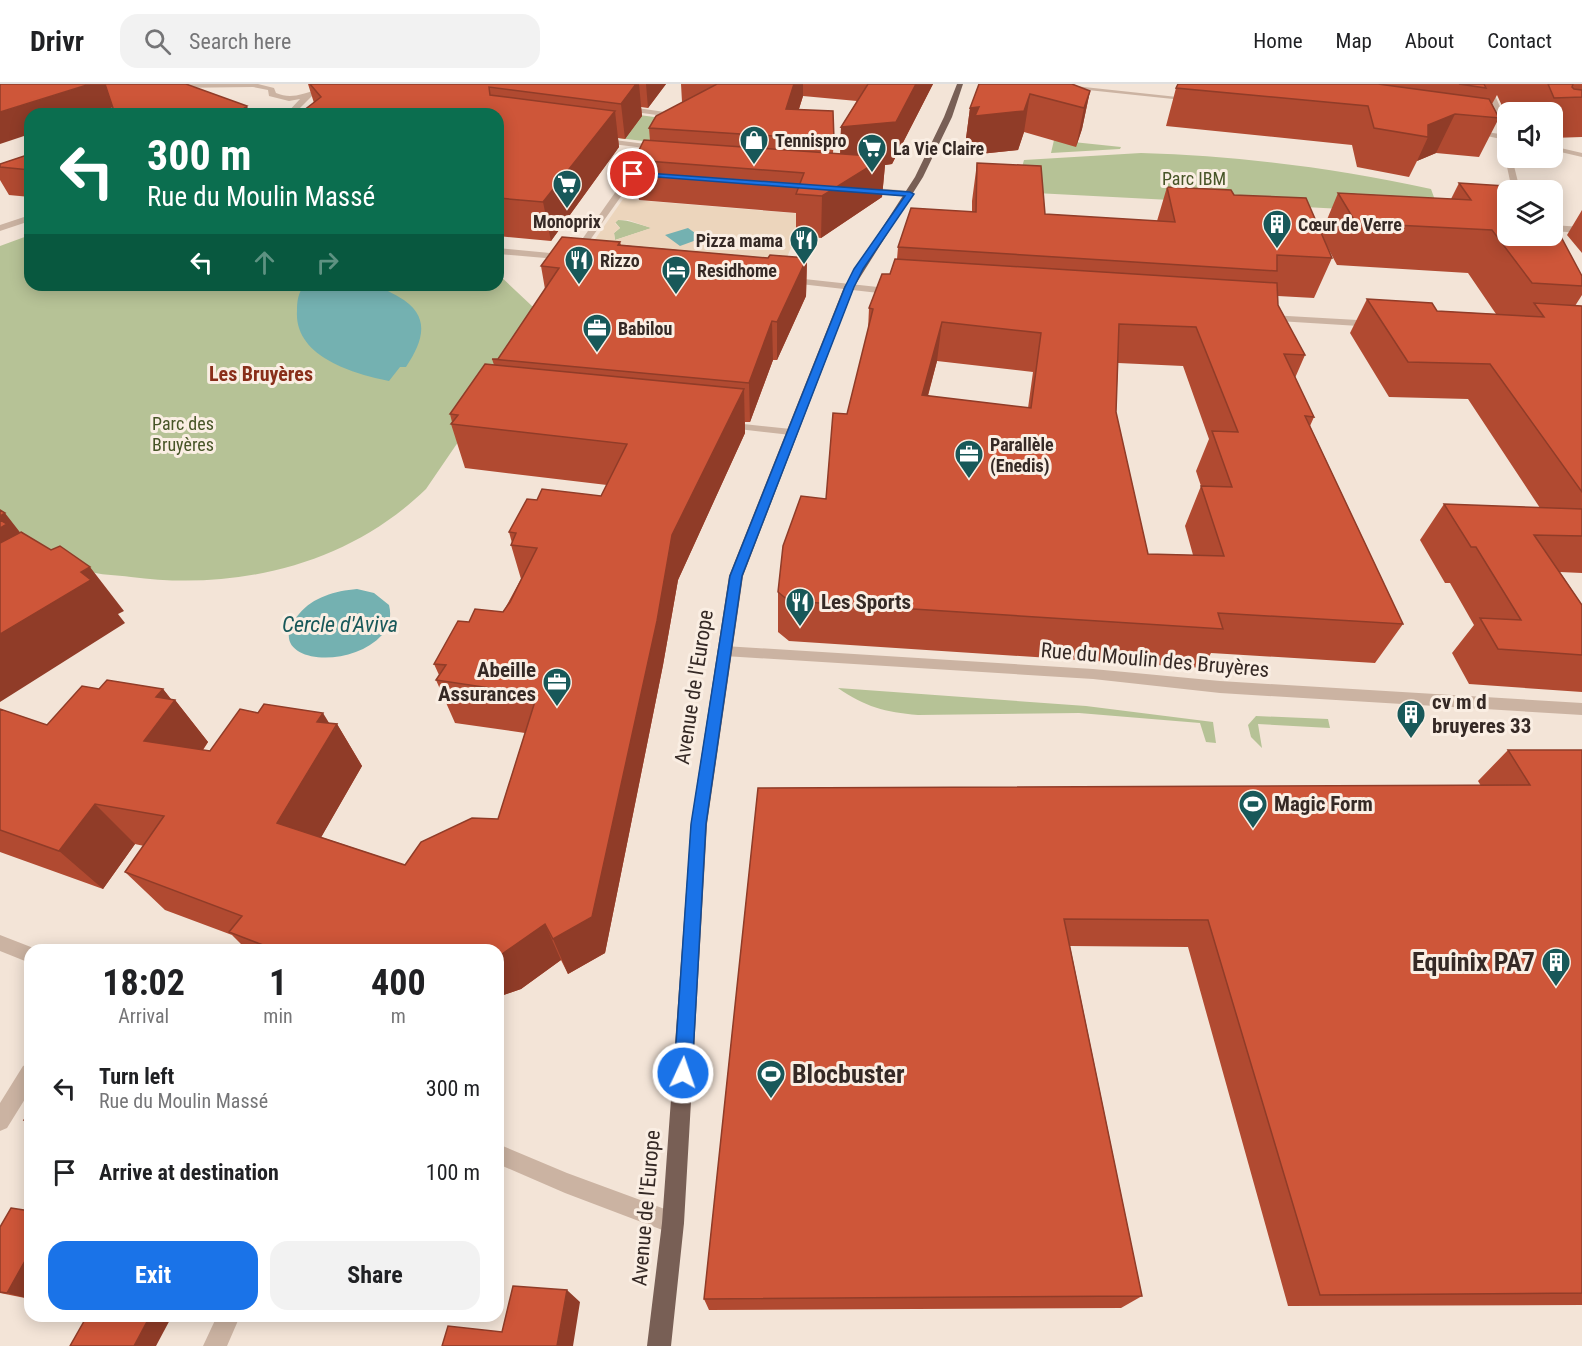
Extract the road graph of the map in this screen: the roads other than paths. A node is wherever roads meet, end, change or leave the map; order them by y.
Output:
1 (204, 84) edge
2 (281, 84) edge
3 (338, 84) edge
4 (960, 84) edge
5 (1034, 84) edge
6 (1487, 84) edge
7 (199, 85) edge
8 (323, 86) edge
9 (164, 87) edge
10 (272, 89) junction
11 (309, 96) junction
12 (279, 97) junction
13 (1206, 100) dead end
14 (1497, 104) edge
15 (610, 107) edge
16 (284, 108) edge
17 (294, 108) edge
18 (691, 117) edge
19 (1459, 130) edge
20 (1497, 136) edge
21 (591, 139) edge
22 (673, 144) edge
23 (664, 149) junction
24 (1563, 151) edge
25 (1582, 155) edge
26 (633, 174) junction
27 (644, 175) edge
28 (853, 189) edge
29 (910, 194) junction
30 (24, 220) edge
31 (0, 228) edge
32 (1563, 229) edge
33 (1582, 230) edge
34 (504, 252) edge
35 (778, 279) edge
36 (849, 287) junction
37 (905, 293) edge
38 (1259, 317) edge
39 (1389, 325) edge
40 (717, 424) edge
41 (791, 432) junction
42 (724, 651) junction
43 (1582, 709) edge
44 (0, 943) edge
45 (24, 953) edge
46 (24, 1083) edge
47 (0, 1121) edge
48 (504, 1157) edge
49 (673, 1223) junction
50 (226, 1322) edge
51 (215, 1346) edge
52 (659, 1346) edge

1 - 7 street
2 - 10 street
3 - 8 street
4 - 29 main road, Avenue de l'Europe
5 - 13 street
6 - 14 street
7 - 9 street
7 - 10 street
8 - 11 street
10 - 12 street
11 - 12 street
11 - 17 street
12 - 16 street
15 - 18 street
19 - 20 street
21 - 23 street
22 - 23 street
23 - 26 street
24 - 25 street
26 - 27 street
26 - 34 street
28 - 29 street
29 - 36 main road, Avenue de l'Europe
30 - 31 street
32 - 33 street
35 - 36 street
36 - 37 street
36 - 41 main road, Avenue de l'Europe
38 - 39 street
40 - 41 street
41 - 42 main road, Avenue de l'Europe
42 - 43 street, Rue du Moulin des Bruyères
42 - 49 main road, Avenue de l'Europe
44 - 45 street
46 - 47 street
48 - 49 street
49 - 52 main road, Avenue de l'Europe
50 - 51 street

